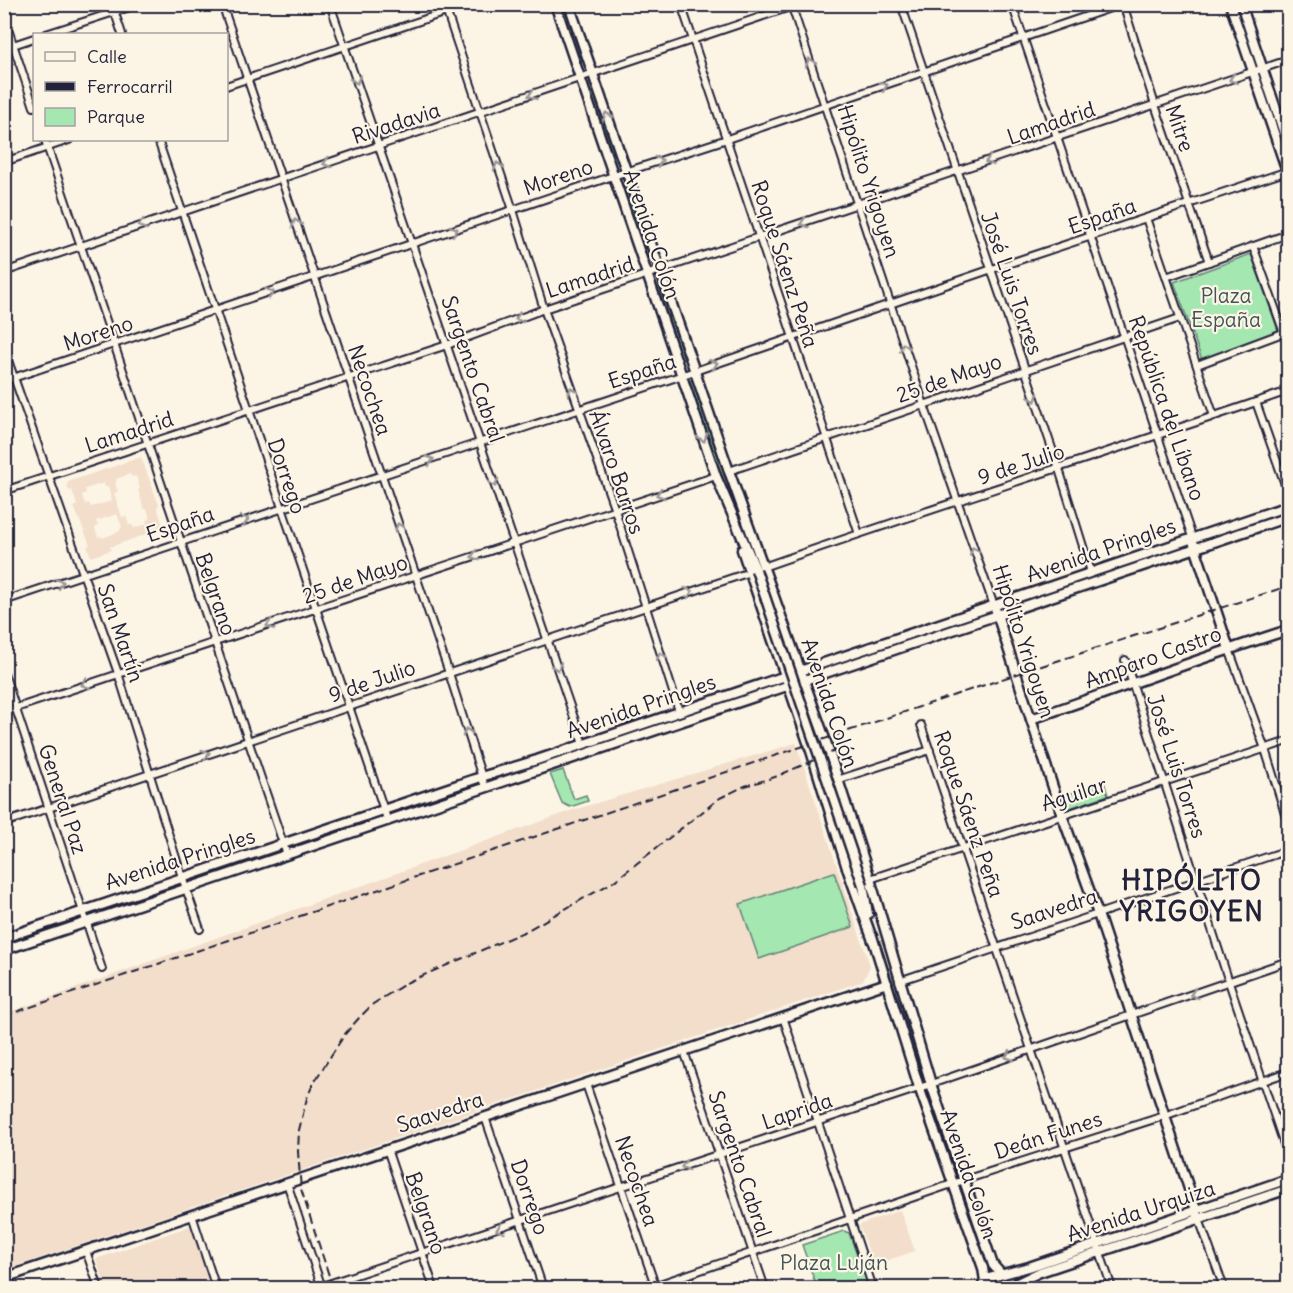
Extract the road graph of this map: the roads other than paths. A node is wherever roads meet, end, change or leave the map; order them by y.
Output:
1 (112, 4) edge
2 (139, 4) edge
3 (222, 4) edge
4 (330, 4) edge
5 (444, 4) edge
6 (470, 4) edge
7 (555, 4) edge
8 (569, 4) edge
9 (681, 4) edge
10 (901, 4) edge
11 (1012, 4) edge
12 (1122, 4) edge
13 (1230, 4) edge
14 (1241, 4) edge
15 (794, 5) edge
16 (115, 13) junction
17 (447, 13) junction
18 (4, 17) edge
19 (49, 33) edge
20 (122, 33) edge
21 (33, 38) edge
22 (1023, 39) junction
23 (693, 40) junction
24 (14, 45) junction
25 (344, 46) junction
26 (4, 48) edge
27 (1288, 60) edge
28 (1263, 69) junction
29 (924, 72) junction
30 (1252, 73) junction
31 (593, 74) junction
32 (580, 78) junction
33 (246, 80) junction
34 (228, 85) edge
35 (33, 104) edge
36 (825, 105) junction
37 (1155, 105) junction
38 (480, 112) junction
39 (1057, 138) junction
40 (727, 140) junction
41 (45, 141) edge
42 (66, 141) edge
43 (158, 141) edge
44 (1288, 145) edge
45 (379, 146) junction
46 (48, 147) junction
47 (4, 162) edge
48 (626, 172) junction
49 (956, 172) junction
50 (1288, 172) edge
51 (612, 176) junction
52 (280, 179) junction
53 (1188, 204) junction
54 (857, 206) junction
55 (513, 210) junction
56 (181, 212) junction
57 (1146, 218) junction
58 (1288, 234) edge
59 (759, 238) junction
60 (1090, 238) junction
61 (413, 243) junction
62 (82, 245) junction
63 (1253, 246) junction
64 (1209, 262) junction
65 (660, 270) junction
66 (989, 270) junction
67 (4, 272) edge
68 (647, 275) junction
69 (1166, 277) junction
70 (315, 278) junction
71 (890, 305) junction
72 (544, 309) junction
73 (214, 311) junction
74 (1180, 318) junction
75 (1286, 332) edge
76 (792, 337) junction
77 (1123, 338) junction
78 (115, 344) junction
79 (447, 345) junction
80 (4, 349) edge
81 (1197, 365) junction
82 (1024, 370) junction
83 (695, 371) junction
84 (681, 375) junction
85 (348, 377) junction
86 (14, 378) junction
87 (4, 381) edge
88 (1288, 391) edge
89 (1256, 402) junction
90 (924, 405) junction
91 (578, 409) junction
92 (248, 411) junction
93 (1214, 416) junction
94 (1159, 435) junction
95 (826, 437) junction
96 (147, 443) junction
97 (481, 443) junction
98 (1059, 469) junction
99 (729, 471) junction
100 (49, 476) junction
101 (382, 476) junction
102 (716, 476) junction
103 (4, 491) edge
104 (1288, 493) edge
105 (957, 502) junction
106 (1288, 506) edge
107 (280, 508) junction
108 (615, 510) junction
109 (1288, 517) edge
110 (859, 534) junction
111 (1192, 537) junction
112 (181, 542) junction
113 (514, 543) junction
114 (1195, 549) junction
115 (756, 570) junction
116 (1090, 572) junction
117 (83, 575) junction
118 (415, 576) junction
119 (4, 601) edge
120 (994, 606) junction
121 (645, 607) junction
122 (316, 609) junction
123 (998, 616) junction
124 (1288, 630) edge
125 (548, 641) junction
126 (216, 643) junction
127 (1229, 649) junction
128 (1125, 660) dead end
129 (800, 671) junction
130 (4, 673) edge
131 (118, 673) junction
132 (449, 673) junction
133 (785, 677) junction
134 (804, 681) junction
135 (1134, 685) junction
136 (788, 686) junction
137 (348, 707) junction
138 (15, 708) junction
139 (679, 711) junction
140 (4, 712) edge
141 (1031, 719) junction
142 (921, 725) dead end
143 (250, 740) junction
144 (1288, 741) edge
145 (583, 744) junction
146 (1265, 749) junction
147 (930, 750) junction
148 (150, 772) junction
149 (481, 777) junction
150 (837, 780) junction
151 (1163, 782) junction
152 (484, 788) junction
153 (49, 807) junction
154 (383, 810) junction
155 (1062, 815) junction
156 (388, 822) junction
157 (4, 823) edge
158 (1288, 824) edge
159 (284, 843) junction
160 (963, 848) junction
161 (1288, 850) edge
162 (287, 855) junction
163 (182, 877) junction
164 (1196, 881) junction
165 (866, 882) junction
166 (186, 888) junction
167 (82, 910) junction
168 (1098, 914) junction
169 (87, 922) junction
170 (200, 929) dead end
171 (4, 938) edge
172 (873, 941) junction
173 (998, 947) junction
174 (4, 950) edge
175 (1288, 961) edge
176 (102, 969) dead end
177 (899, 981) junction
178 (1229, 982) junction
179 (887, 983) junction
180 (1131, 1015) junction
181 (783, 1017) junction
182 (1032, 1048) junction
183 (684, 1051) junction
184 (1288, 1072) edge
185 (1263, 1081) junction
186 (586, 1084) junction
187 (931, 1084) junction
188 (919, 1087) junction
189 (1164, 1116) junction
190 (484, 1117) junction
191 (818, 1121) junction
192 (1063, 1147) junction
193 (387, 1149) junction
194 (721, 1155) junction
195 (1288, 1156) edge
196 (1288, 1179) edge
197 (964, 1180) junction
198 (287, 1183) junction
199 (952, 1184) junction
200 (622, 1187) junction
201 (1288, 1189) edge
202 (192, 1215) junction
203 (1198, 1215) junction
204 (849, 1219) junction
205 (521, 1222) junction
206 (1097, 1243) junction
207 (86, 1251) junction
208 (1100, 1252) junction
209 (753, 1253) junction
210 (422, 1254) junction
211 (1003, 1275) junction
212 (4, 1278) edge
213 (982, 1285) edge
214 (99, 1288) edge
215 (216, 1288) edge
216 (320, 1288) edge
217 (434, 1288) edge
218 (543, 1288) edge
219 (653, 1288) edge
220 (765, 1288) edge
221 (873, 1288) edge
222 (1010, 1288) edge
223 (1112, 1288) edge
224 (1224, 1288) edge

1 - 16 street
2 - 16 street
3 - 33 street, Necochea
4 - 25 street, Sargento Cabral
5 - 17 street, Álvaro Barros
6 - 17 street
7 - 32 main road, Avenida Colón
8 - 31 main road, Avenida Colón
9 - 23 street, Roque Sáenz Peña
10 - 29 street, José Luis Torres
11 - 22 street, República del Líbano
12 - 22 street, Moreno
12 - 37 street, Mitre
13 - 30 main road
14 - 28 main road
15 - 23 street, Rivadavia
36 -> 15 street, Hipólito Yrigoyen
16 - 19 street
16 - 20 street
17 - 25 street
17 - 38 street, Álvaro Barros
18 - 24 street
21 - 24 street
22 - 29 street, Moreno
22 - 39 street, República del Líbano
23 - 31 street, Rivadavia
23 - 40 street, Roque Sáenz Peña
24 - 26 street
24 - 35 street
25 - 33 street
25 -> 45 street, Sargento Cabral
27 - 28 street, Lamadrid
28 - 30 street, Lamadrid
28 - 44 main road
36 -> 29 street, Moreno
29 - 49 street, José Luis Torres
30 -> 37 street, Lamadrid
30 - 50 main road
31 - 32 street, Rivadavia
48 -> 31 main road, Avenida Colón
32 -> 38 street, Rivadavia
32 - 51 main road, Avenida Colón
33 - 34 street
33 - 52 street, Necochea
36 - 40 street, Moreno
36 - 54 street, Hipólito Yrigoyen
37 - 39 street, Lamadrid
37 - 53 street, Mitre
38 - 45 street, Rivadavia
55 -> 38 street, Álvaro Barros
39 -> 49 street, Lamadrid
39 - 60 street, República del Líbano
48 -> 40 street, Moreno
40 - 59 street, Roque Sáenz Peña
41 - 46 street, Belgrano
42 - 46 street
43 - 56 street, Dorrego
45 -> 52 street, Rivadavia
45 - 61 street, Sargento Cabral
46 - 47 street
46 - 62 street, Belgrano
48 - 51 street, Moreno
48 - 65 main road, Avenida Colón
49 - 54 street, Lamadrid
49 - 66 street, José Luis Torres
50 - 53 street, España
51 - 55 street, Moreno
51 - 68 main road, Avenida Colón
52 - 56 street, Rivadavia
70 -> 52 street, Necochea
53 - 57 street, España
53 - 64 street, Mitre
54 -> 59 street, Lamadrid
54 - 71 street, Hipólito Yrigoyen
61 -> 55 street, Moreno
55 - 72 street, Álvaro Barros
56 -> 62 street, Rivadavia
56 - 73 street, Dorrego
57 - 60 street, España
57 - 69 street
58 - 63 street
59 - 65 street, Lamadrid
59 - 76 street, Roque Sáenz Peña
60 - 66 street, España
60 - 77 street, República del Líbano
61 - 70 street, Moreno
61 - 79 street, Sargento Cabral
62 - 67 street, Rivadavia
62 - 78 street, Belgrano
63 - 64 street
63 - 75 street
64 - 69 street
65 - 68 street, Lamadrid
65 - 83 main road, Avenida Colón
66 - 71 street, España
66 - 82 street, José Luis Torres
68 - 72 street, Lamadrid
68 - 84 main road, Avenida Colón
69 - 74 street
73 -> 70 street, Moreno
70 - 85 street, Necochea
71 - 76 street, España
90 -> 71 street, Hipólito Yrigoyen
72 -> 79 street, Lamadrid
91 -> 72 street, Álvaro Barros
73 - 78 street, Moreno
73 - 92 street, Dorrego
74 - 77 street, 25 de Mayo
74 - 81 street
75 - 81 street
83 -> 76 street, España
76 - 95 street, Roque Sáenz Peña
77 - 82 street, 25 de Mayo
77 - 94 street, República del Líbano
78 - 86 street, Moreno
78 - 96 street, Belgrano
79 - 85 street, Lamadrid
79 - 97 street, Sargento Cabral
80 - 86 street, San Martín
81 - 93 street
82 - 90 street, 25 de Mayo
82 -> 98 street, José Luis Torres
83 - 84 street, España
83 - 99 main road, Avenida Colón
84 - 91 street, España
84 -> 102 main road, Avenida Colón
85 - 92 street, Lamadrid
85 - 101 street, Necochea
86 - 87 street, Moreno
86 - 100 street, San Martín
88 - 89 street, 9 de Julio
89 - 93 street, 9 de Julio
89 - 104 street
90 - 95 street, 25 de Mayo
90 - 105 street, Hipólito Yrigoyen
91 - 97 street, España
91 - 108 street, Álvaro Barros
92 - 96 street, Lamadrid
92 - 107 street, Dorrego
93 - 94 street, 9 de Julio
94 - 98 street, 9 de Julio
94 - 111 street, República del Líbano
95 - 99 street, 25 de Mayo
95 - 110 street, Roque Sáenz Peña
96 - 100 street, Lamadrid
96 - 112 street, Belgrano
101 -> 97 street, España
97 -> 113 street, Sargento Cabral
98 - 105 street, 9 de Julio
98 - 116 street, José Luis Torres
99 - 115 main road, Avenida Colón
100 - 103 street, Lamadrid
100 - 117 street, San Martín
101 - 107 street, España
118 -> 101 street, Necochea
102 -> 108 street, 25 de Mayo
102 - 115 main road, Avenida Colón
105 - 110 street, 9 de Julio
120 -> 105 street, Hipólito Yrigoyen
106 - 111 main road, Avenida Pringles
112 -> 107 street, España
107 - 122 street, Dorrego
108 - 113 street, 25 de Mayo
108 - 121 street, Álvaro Barros
109 - 114 main road, Avenida Pringles
110 - 115 street, 9 de Julio
111 - 114 main road, República del Líbano
111 - 116 main road, Avenida Pringles
112 - 117 street, España
112 - 126 street, Belgrano
113 -> 118 street, 25 de Mayo
113 - 125 street, Sargento Cabral
114 - 123 main road, Avenida Pringles
114 - 127 main road, República del Líbano
121 -> 115 street, 9 de Julio
115 - 129 main road, Avenida Colón
115 - 133 main road, Avenida Colón
115 - 165 main road, Avenida Colón, bridge
116 - 120 main road, Avenida Pringles
119 -> 117 street, España
117 - 131 street, San Martín
118 - 122 street, 25 de Mayo
118 - 132 street, Necochea
120 - 123 main road, Hipólito Yrigoyen
120 - 129 main road, Avenida Pringles
121 - 125 street, 9 de Julio
139 -> 121 street, Álvaro Barros
122 -> 126 street, 25 de Mayo
122 - 137 street, Dorrego
123 - 134 main road, Avenida Pringles
123 - 141 main road, Hipólito Yrigoyen
124 - 127 main road, Amparo Castro
125 - 132 street, 9 de Julio
125 -> 145 street, Sargento Cabral
126 - 131 street, 25 de Mayo
126 - 143 street, Belgrano
127 - 135 main road, Amparo Castro
127 - 146 street, República del Líbano
128 - 135 street, José Luis Torres
129 - 133 main road, Avenida Pringles
129 - 134 main road, Avenida Colón
130 - 138 street, General Paz
131 -> 138 street, 25 de Mayo
131 - 148 street, San Martín
132 - 137 street, 9 de Julio
149 -> 132 street, Necochea
133 - 136 main road, Avenida Colón
133 - 139 main road, Avenida Pringles
134 - 136 main road, Avenida Pringles
134 - 150 main road, Avenida Colón
135 - 141 main road, Amparo Castro
135 - 151 street, José Luis Torres
136 - 152 main road, Avenida Pringles
136 - 172 main road, Avenida Colón
137 - 143 street, 9 de Julio
137 - 154 street, Dorrego
138 - 140 street, 25 de Mayo
138 - 153 street, General Paz
139 - 145 main road, Avenida Pringles
141 - 155 main road, Hipólito Yrigoyen
142 - 147 street, Roque Sáenz Peña
148 -> 143 street, 9 de Julio
143 - 159 street, Belgrano
144 - 146 street, Aguilar
145 - 149 main road, Avenida Pringles
146 - 151 street, Aguilar
146 - 158 street, República del Líbano
147 - 150 street
147 - 160 street, Roque Sáenz Peña
148 - 153 street, 9 de Julio
148 - 163 street, San Martín
149 - 152 street, Necochea
149 - 154 main road, Avenida Pringles
150 - 165 main road, Avenida Colón
151 - 155 street, Aguilar
151 - 164 street, José Luis Torres
152 - 156 main road, Avenida Pringles
153 - 157 street, 9 de Julio
153 - 167 street, General Paz
154 - 156 street, Dorrego
154 - 159 main road, Avenida Pringles
155 - 160 street, Aguilar
155 - 168 main road, Hipólito Yrigoyen
156 - 162 main road, Avenida Pringles
159 - 162 street, Belgrano
159 - 163 main road, Avenida Pringles
160 - 165 street, Aguilar
160 - 173 street, Roque Sáenz Peña
161 - 164 street, Saavedra
162 - 166 main road, Avenida Pringles
163 - 166 street, San Martín
163 - 167 main road, Avenida Pringles
164 - 168 street, Saavedra
164 - 178 street, José Luis Torres
165 - 172 main road, Avenida Colón
165 - 177 main road, Avenida Colón
166 - 169 main road, Avenida Pringles
166 - 170 street, San Martín
167 - 169 street, General Paz
167 - 171 main road, Avenida Pringles
168 - 173 street, Saavedra
168 - 180 main road, Hipólito Yrigoyen
169 - 174 main road, Avenida Pringles
169 - 176 street, General Paz
172 - 179 main road, Avenida Colón
173 - 177 street, Saavedra
173 - 182 street, Roque Sáenz Peña
175 - 178 street, Laprida
177 - 187 main road, Avenida Colón
178 -> 180 street, Laprida
178 - 185 street, José Luis Torres
179 - 181 main road, Saavedra
179 - 188 main road, Avenida Colón
180 - 182 street, Laprida
180 - 189 main road, Hipólito Yrigoyen
181 - 183 main road, Saavedra
181 - 191 street
182 -> 187 street, Laprida
182 - 192 street, Roque Sáenz Peña
183 - 186 main road, Saavedra
183 - 194 street, Sargento Cabral
184 - 185 street, Deán Funes
185 - 189 street, Deán Funes
185 - 195 street, José Luis Torres
186 - 190 main road, Saavedra
186 - 200 street, Necochea
187 - 188 street, Laprida
187 - 197 main road, Avenida Colón
188 - 191 street, Laprida
188 - 199 main road, Avenida Colón
189 - 192 street, Deán Funes
189 - 203 main road, Hipólito Yrigoyen
190 - 193 main road, Saavedra
190 - 205 street, Dorrego
191 - 194 street, Laprida
191 - 204 street
192 - 197 street, Deán Funes
192 - 206 street, Roque Sáenz Peña
193 - 198 main road, Saavedra
193 - 210 street, Belgrano
194 -> 200 street, Laprida
194 - 209 street, Sargento Cabral
196 - 203 main road, Avenida Urquiza
197 - 199 street, Deán Funes
197 - 211 main road, Avenida Colón
198 - 202 main road, Saavedra
198 - 216 street
199 - 204 street, Deán Funes
199 - 213 main road, Avenida Colón
200 - 205 street, Laprida
200 - 219 street, Necochea
201 - 203 main road, Avenida Urquiza
202 - 207 main road, Saavedra
202 - 215 street
203 - 206 main road, Avenida Urquiza
203 - 208 main road, Avenida Urquiza
203 - 224 street, Hipólito Yrigoyen
204 - 209 street, Deán Funes
204 - 221 street
205 -> 210 street, Laprida
205 - 218 street, Dorrego
206 - 208 street, Roque Sáenz Peña
206 - 211 main road, Avenida Urquiza
207 - 212 main road, Saavedra
207 - 214 street
208 - 222 main road, Avenida Urquiza
208 - 223 street, Roque Sáenz Peña
209 - 219 street, Deán Funes
209 - 220 street, Sargento Cabral
210 - 216 street, Laprida
210 - 217 street, Belgrano
211 - 213 main road, Avenida Urquiza
211 - 222 main road, Avenida Colón

